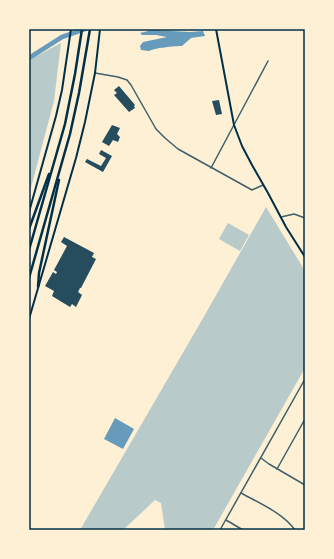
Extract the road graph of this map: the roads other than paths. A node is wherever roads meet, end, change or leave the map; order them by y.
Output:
1 (70, 29) edge
2 (82, 29) edge
3 (90, 29) edge
4 (100, 29) edge
5 (216, 29) edge
6 (268, 61) dead end
7 (95, 73) junction
8 (234, 125) junction
9 (53, 166) junction
10 (211, 168) junction
11 (60, 170) junction
12 (264, 185) junction
13 (29, 212) edge
14 (281, 216) junction
15 (305, 218) edge
16 (29, 229) edge
17 (29, 250) edge
18 (305, 257) edge
19 (29, 278) edge
20 (38, 287) junction
21 (29, 319) edge
22 (305, 379) edge
23 (305, 419) edge
24 (261, 458) junction
25 (277, 469) junction
26 (305, 484) edge
27 (241, 493) junction
28 (226, 520) junction
29 (220, 530) edge
30 (243, 530) edge
31 (295, 530) edge

1 - 13 main road
2 - 9 highway
3 - 11 highway
4 - 7 main road
5 - 8 main road
6 - 8 street
7 - 10 street
7 - 20 main road
8 - 10 street
8 - 12 main road
9 - 16 highway
9 - 17 highway
10 - 12 street
11 - 19 highway
11 - 20 highway
12 - 14 main road
14 - 15 street
14 - 18 main road
20 - 21 main road
22 - 24 street
23 - 25 street
24 - 25 street
24 - 27 street
25 - 26 street
27 - 28 street
27 - 31 street
28 - 29 street
28 - 30 street

